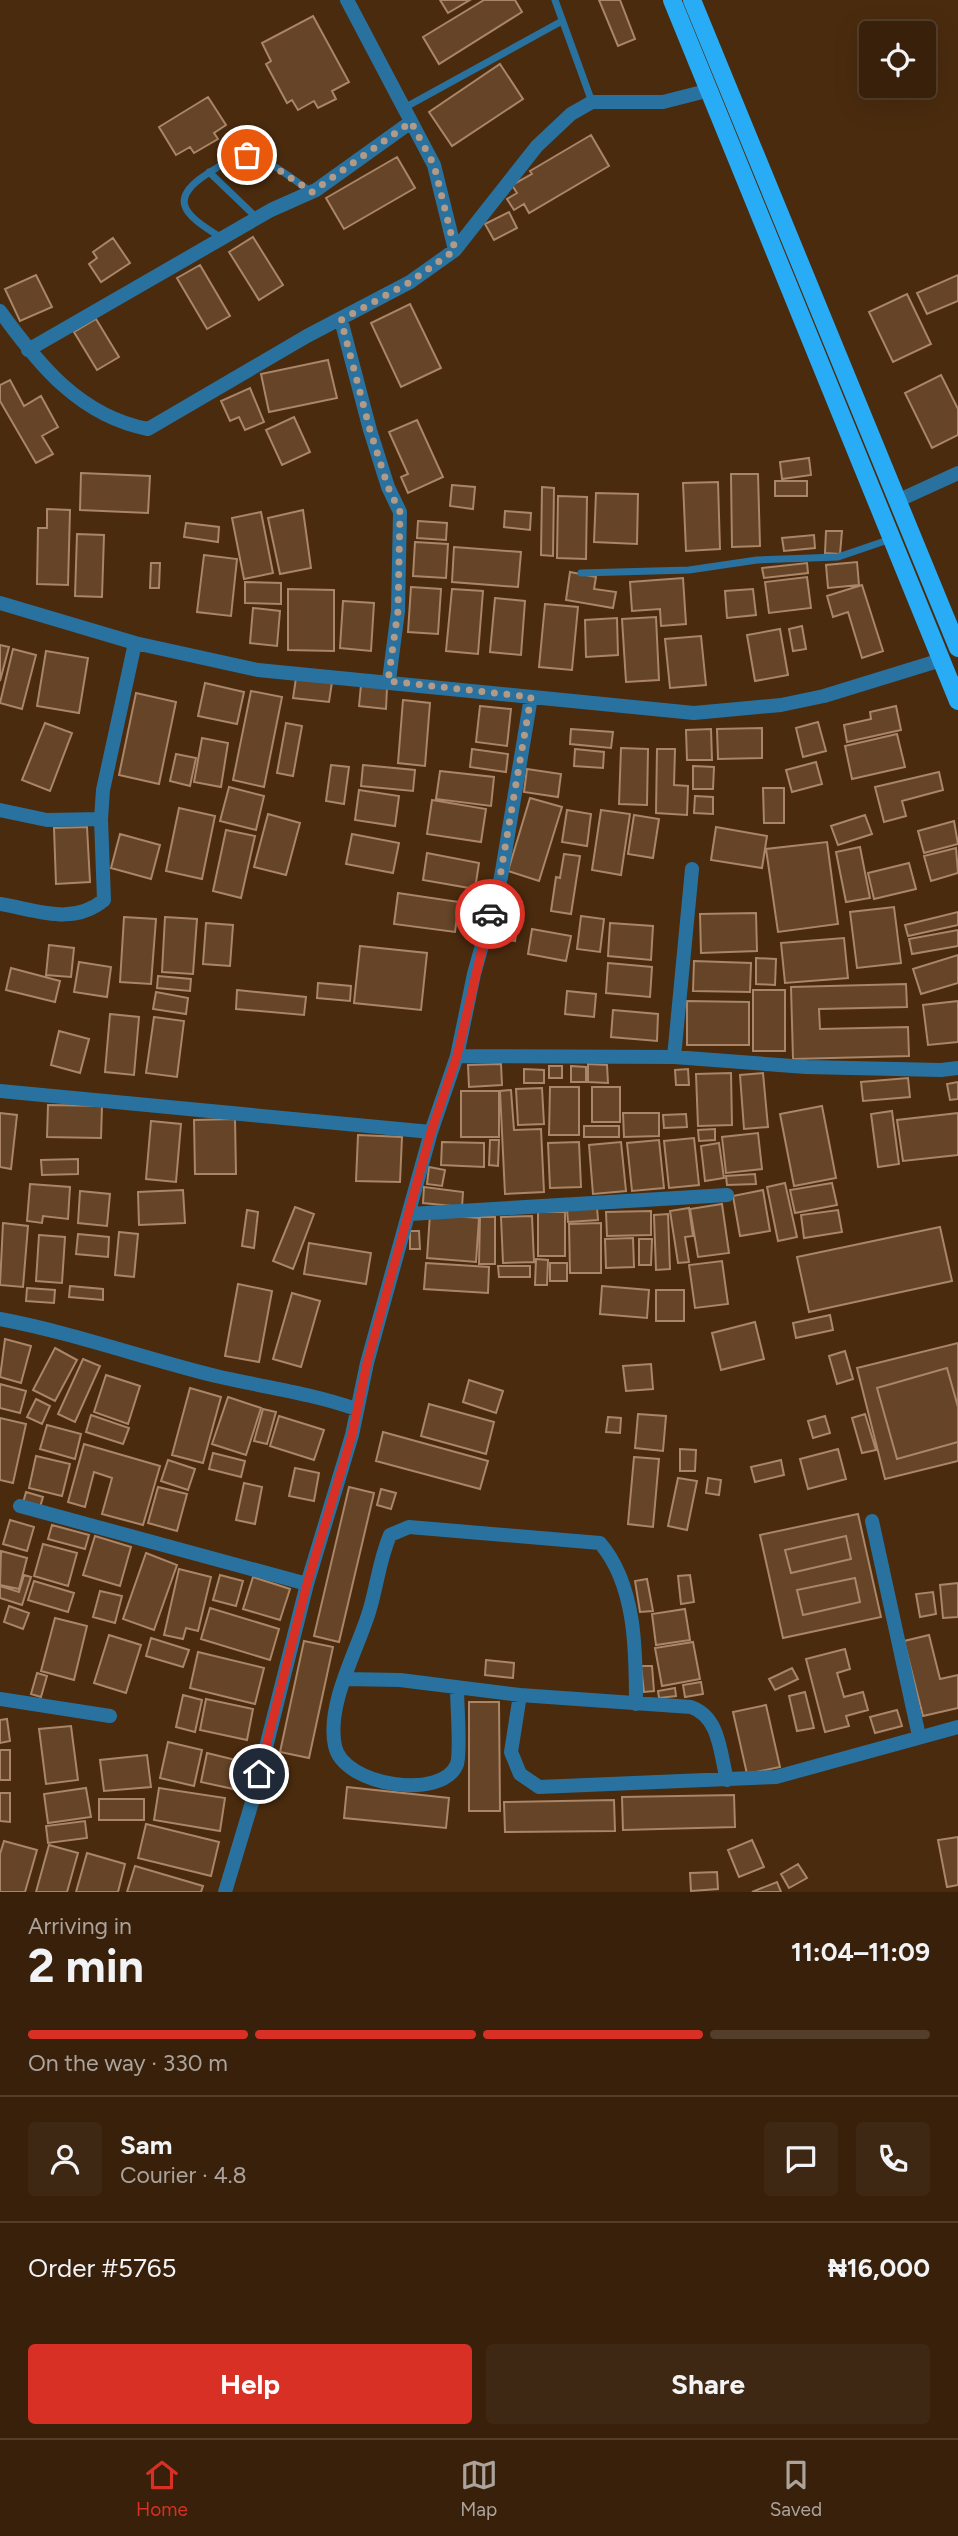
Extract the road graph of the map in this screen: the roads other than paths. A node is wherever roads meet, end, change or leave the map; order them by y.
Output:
1 (347, 0) edge
2 (555, 0) edge
3 (672, 0) edge
4 (692, 0) edge
5 (562, 21) junction
6 (710, 90) junction
7 (592, 103) junction
8 (408, 115) junction
9 (209, 172) junction
10 (312, 192) junction
11 (257, 218) junction
12 (223, 238) junction
13 (455, 250) junction
14 (803, 274) junction
15 (783, 279) junction
16 (0, 312) edge
17 (341, 320) junction
18 (28, 350) junction
19 (958, 474) edge
20 (897, 501) junction
21 (891, 539) junction
22 (581, 573) dead end
23 (0, 603) edge
24 (135, 643) junction
25 (958, 648) edge
26 (941, 660) junction
27 (388, 681) junction
28 (531, 697) junction
29 (958, 701) edge
30 (0, 810) edge
31 (101, 819) junction
32 (692, 869) dead end
33 (0, 904) edge
34 (457, 1056) junction
35 (674, 1057) junction
36 (958, 1068) edge
37 (0, 1091) edge
38 (431, 1132) junction
39 (727, 1195) dead end
40 (410, 1214) junction
41 (0, 1319) edge
42 (356, 1409) junction
43 (20, 1506) dead end
44 (872, 1521) dead end
45 (307, 1584) junction
46 (345, 1679) junction
47 (457, 1689) junction
48 (520, 1695) junction
49 (0, 1699) edge
50 (636, 1704) junction
51 (110, 1716) dead end
52 (958, 1727) edge
53 (919, 1736) junction
54 (727, 1780) junction
55 (225, 1892) edge

1 - 8 street
2 - 5 lane
3 - 6 main road
4 - 14 main road
5 - 7 lane
5 - 8 lane
6 - 7 street
6 - 15 main road
7 - 13 street
8 - 10 street
8 - 13 street
9 - 10 lane
9 - 11 lane
9 - 12 lane
10 - 11 street
11 - 12 street
12 - 18 street
13 - 17 street
14 - 15 main road
14 - 20 main road
15 - 21 main road
16 - 18 street
17 - 18 street
17 - 27 street
19 - 20 street
20 - 25 main road
21 - 22 lane
21 - 26 main road
23 - 24 street
24 - 27 street
24 - 31 street
26 - 28 street
26 - 29 main road
27 - 28 street
28 - 34 street
30 - 31 street
31 - 33 street
32 - 35 street
34 - 35 street
34 - 38 street
35 - 36 street
37 - 38 street
38 - 40 street
39 - 40 street
40 - 42 street
41 - 42 street
42 - 45 street
43 - 45 street
44 - 53 street
45 - 55 street
46 - 47 street
46 - 47 street
46 - 50 street
47 - 48 street
48 - 50 street
48 - 54 street
49 - 51 street
50 - 54 street
52 - 53 street
53 - 54 street

